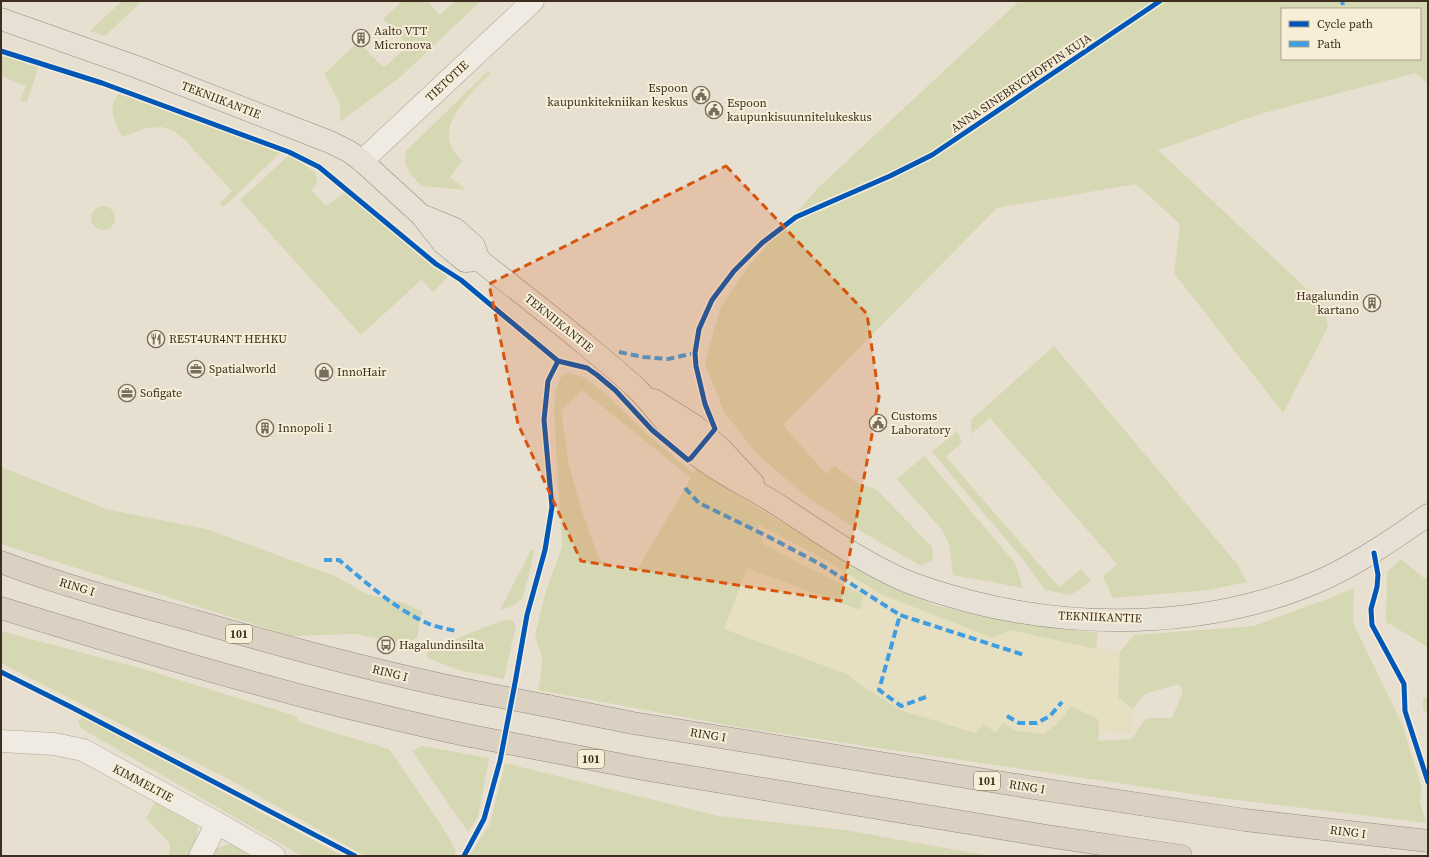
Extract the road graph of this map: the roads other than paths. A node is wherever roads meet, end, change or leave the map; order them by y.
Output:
1 (533, 1) edge
2 (1, 19) edge
3 (362, 160) junction
4 (1428, 515) edge
5 (1, 562) edge
6 (1, 608) edge
7 (1, 741) edge
8 (217, 823) junction
9 (1428, 841) edge
10 (200, 856) edge
11 (274, 856) edge
12 (1181, 856) edge

1 - 3 street, TIETOTIE
2 - 3 main road, TEKNIIKANTIE
3 - 4 main road, TEKNIIKANTIE
5 - 9 highway, RING I / 101, bridge
6 - 12 highway, 101, bridge
7 - 8 street, KIMMELTIE
8 - 10 street
8 - 11 street, KIMMELTIE

